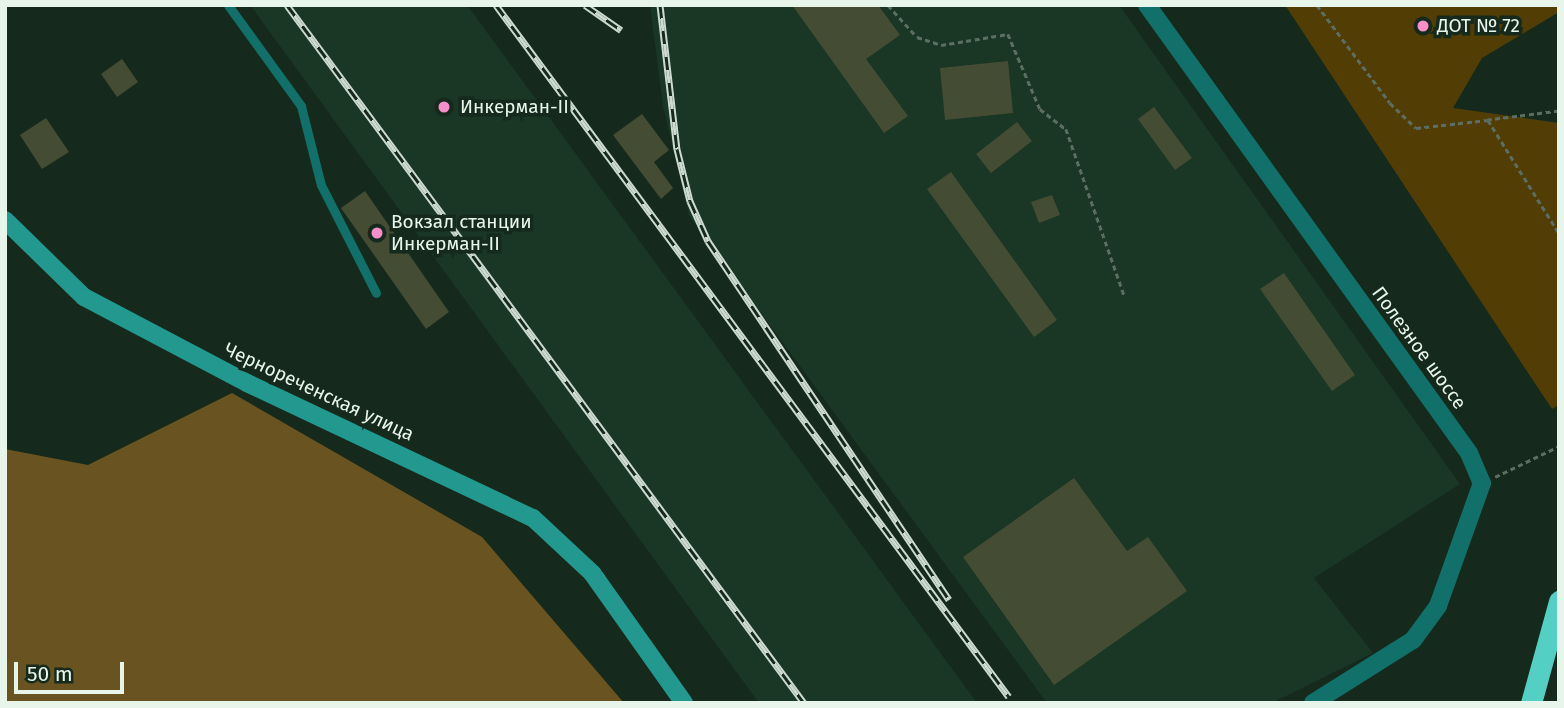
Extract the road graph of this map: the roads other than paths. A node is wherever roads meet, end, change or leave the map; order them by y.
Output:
1 (228, 5) edge
2 (1147, 5) edge
3 (5, 220) edge
4 (376, 293) dead end
5 (1559, 601) edge
6 (684, 703) edge
7 (1313, 703) edge
8 (1531, 703) edge

1 - 4 lane
2 - 7 street, Полезное шоссе
3 - 6 main road, Чернореченская улица
5 - 8 highway

